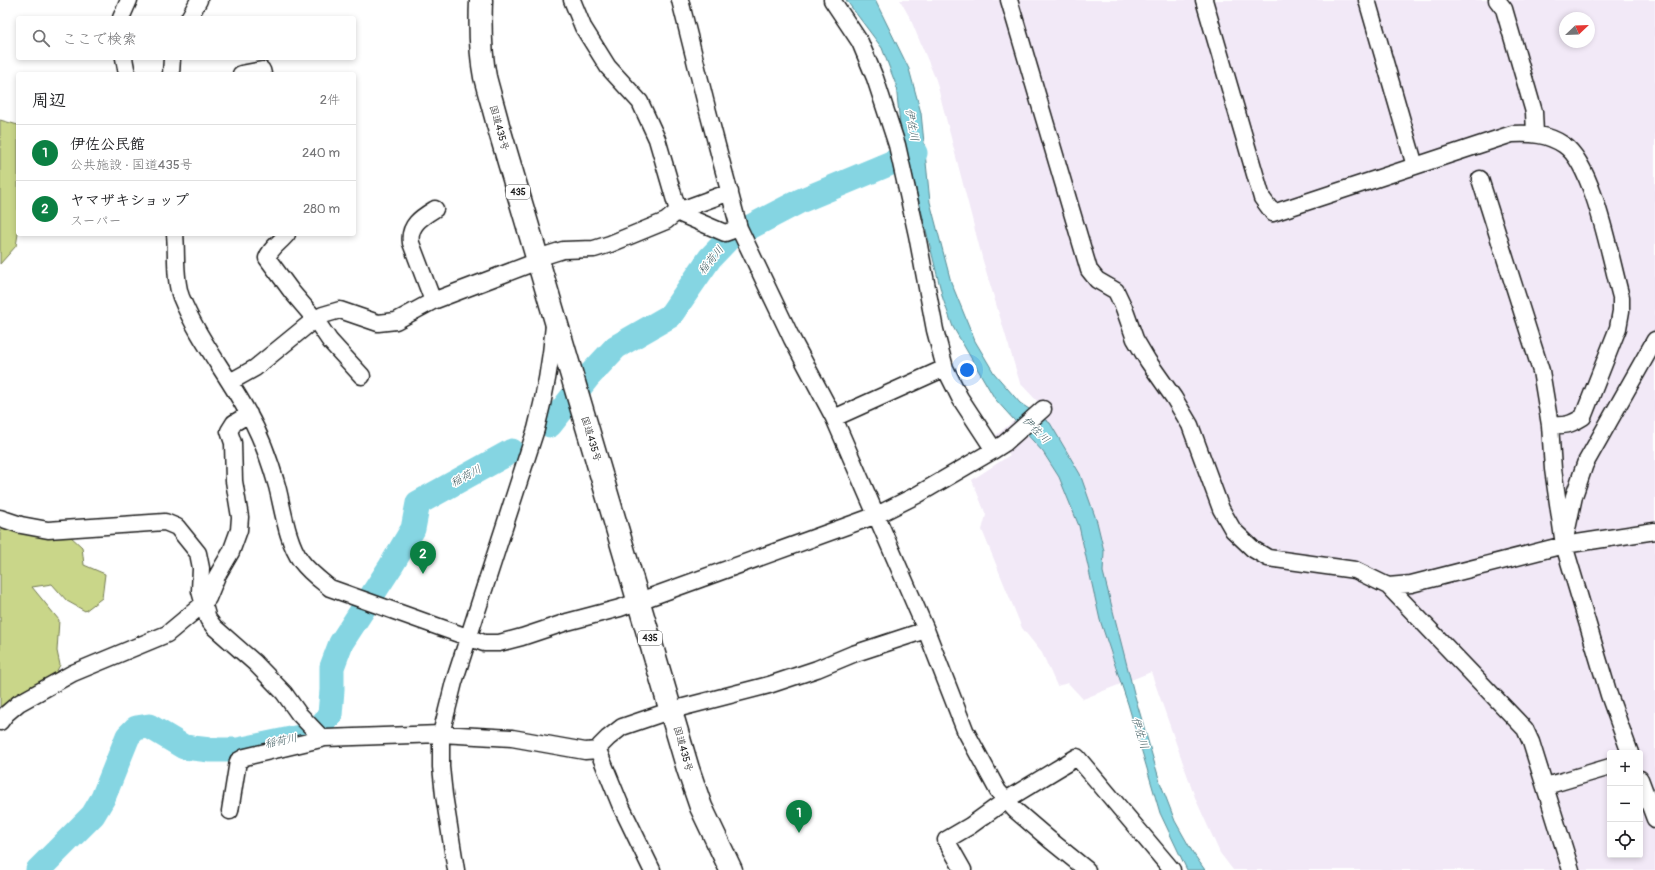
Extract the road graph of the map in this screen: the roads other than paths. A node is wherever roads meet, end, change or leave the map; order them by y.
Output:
1 (129, 0) edge
2 (199, 0) edge
3 (481, 0) edge
4 (572, 0) edge
5 (680, 0) edge
6 (832, 0) edge
7 (1009, 0) edge
8 (1204, 0) edge
9 (1367, 0) edge
10 (1497, 0) edge
11 (122, 16) edge
12 (190, 16) edge
13 (124, 60) edge
14 (172, 60) edge
15 (127, 72) edge
16 (171, 72) edge
17 (252, 72) edge
18 (262, 72) edge
19 (1535, 133) junction
20 (1415, 166) junction
21 (1480, 179) dead end
22 (730, 192) junction
23 (435, 209) dead end
24 (678, 211) junction
25 (739, 228) junction
26 (176, 236) edge
27 (286, 236) edge
28 (538, 261) junction
29 (433, 301) junction
30 (554, 316) junction
31 (315, 319) junction
32 (1655, 340) edge
33 (945, 368) junction
34 (362, 376) dead end
35 (230, 382) junction
36 (1043, 409) dead end
37 (249, 414) junction
38 (834, 418) junction
39 (1550, 425) junction
40 (999, 446) junction
41 (877, 515) junction
42 (0, 518) edge
43 (1655, 531) edge
44 (1564, 545) junction
45 (1388, 586) junction
46 (639, 602) junction
47 (203, 604) junction
48 (926, 630) junction
49 (469, 638) junction
50 (672, 710) junction
51 (0, 722) edge
52 (441, 734) junction
53 (325, 738) junction
54 (598, 750) junction
55 (1629, 750) edge
56 (1607, 768) edge
57 (1546, 786) junction
58 (1643, 786) edge
59 (1006, 800) junction
60 (230, 810) dead end
61 (1655, 819) edge
62 (456, 870) edge
63 (652, 870) edge
64 (731, 870) edge
65 (963, 870) edge
66 (1087, 870) edge
67 (1172, 870) edge
68 (1571, 870) edge

1 - 11 street
2 - 12 street
3 - 28 highway, 国道435号 / 435
4 - 24 street
5 - 22 street
6 - 33 street
7 - 45 street
8 - 20 street
9 - 20 street
10 - 19 street
13 - 15 street
14 - 16 street
17 - 18 street
19 - 20 street
19 - 39 street
21 - 39 street
22 - 24 street
22 - 25 street
23 - 29 street
24 - 25 street
24 - 28 street
25 - 38 street
26 - 35 street
27 - 31 street
28 - 29 street
28 - 30 highway, 国道435号 / 435
29 - 31 street
30 - 46 highway, 国道435号 / 435
30 - 49 street
31 - 34 street
31 - 35 street
32 - 44 street
33 - 38 street
33 - 40 street
35 - 37 street
36 - 40 street
37 - 47 street
37 - 49 street
38 - 41 street
39 - 44 street
40 - 41 street
41 - 46 street
41 - 48 street
42 - 47 street
43 - 44 street
44 - 45 street
44 - 55 street
45 - 57 street
46 - 49 street
46 - 50 highway, 国道435号 / 435
47 - 51 street
47 - 53 street
48 - 50 street
48 - 59 street
49 - 52 street
50 - 54 street
50 - 64 highway, 国道435号 / 435
52 - 53 street
52 - 54 street
52 - 62 street
53 - 60 street
54 - 63 street
56 - 57 street
57 - 68 street
58 - 61 street
59 - 65 street
59 - 66 street
59 - 67 street

